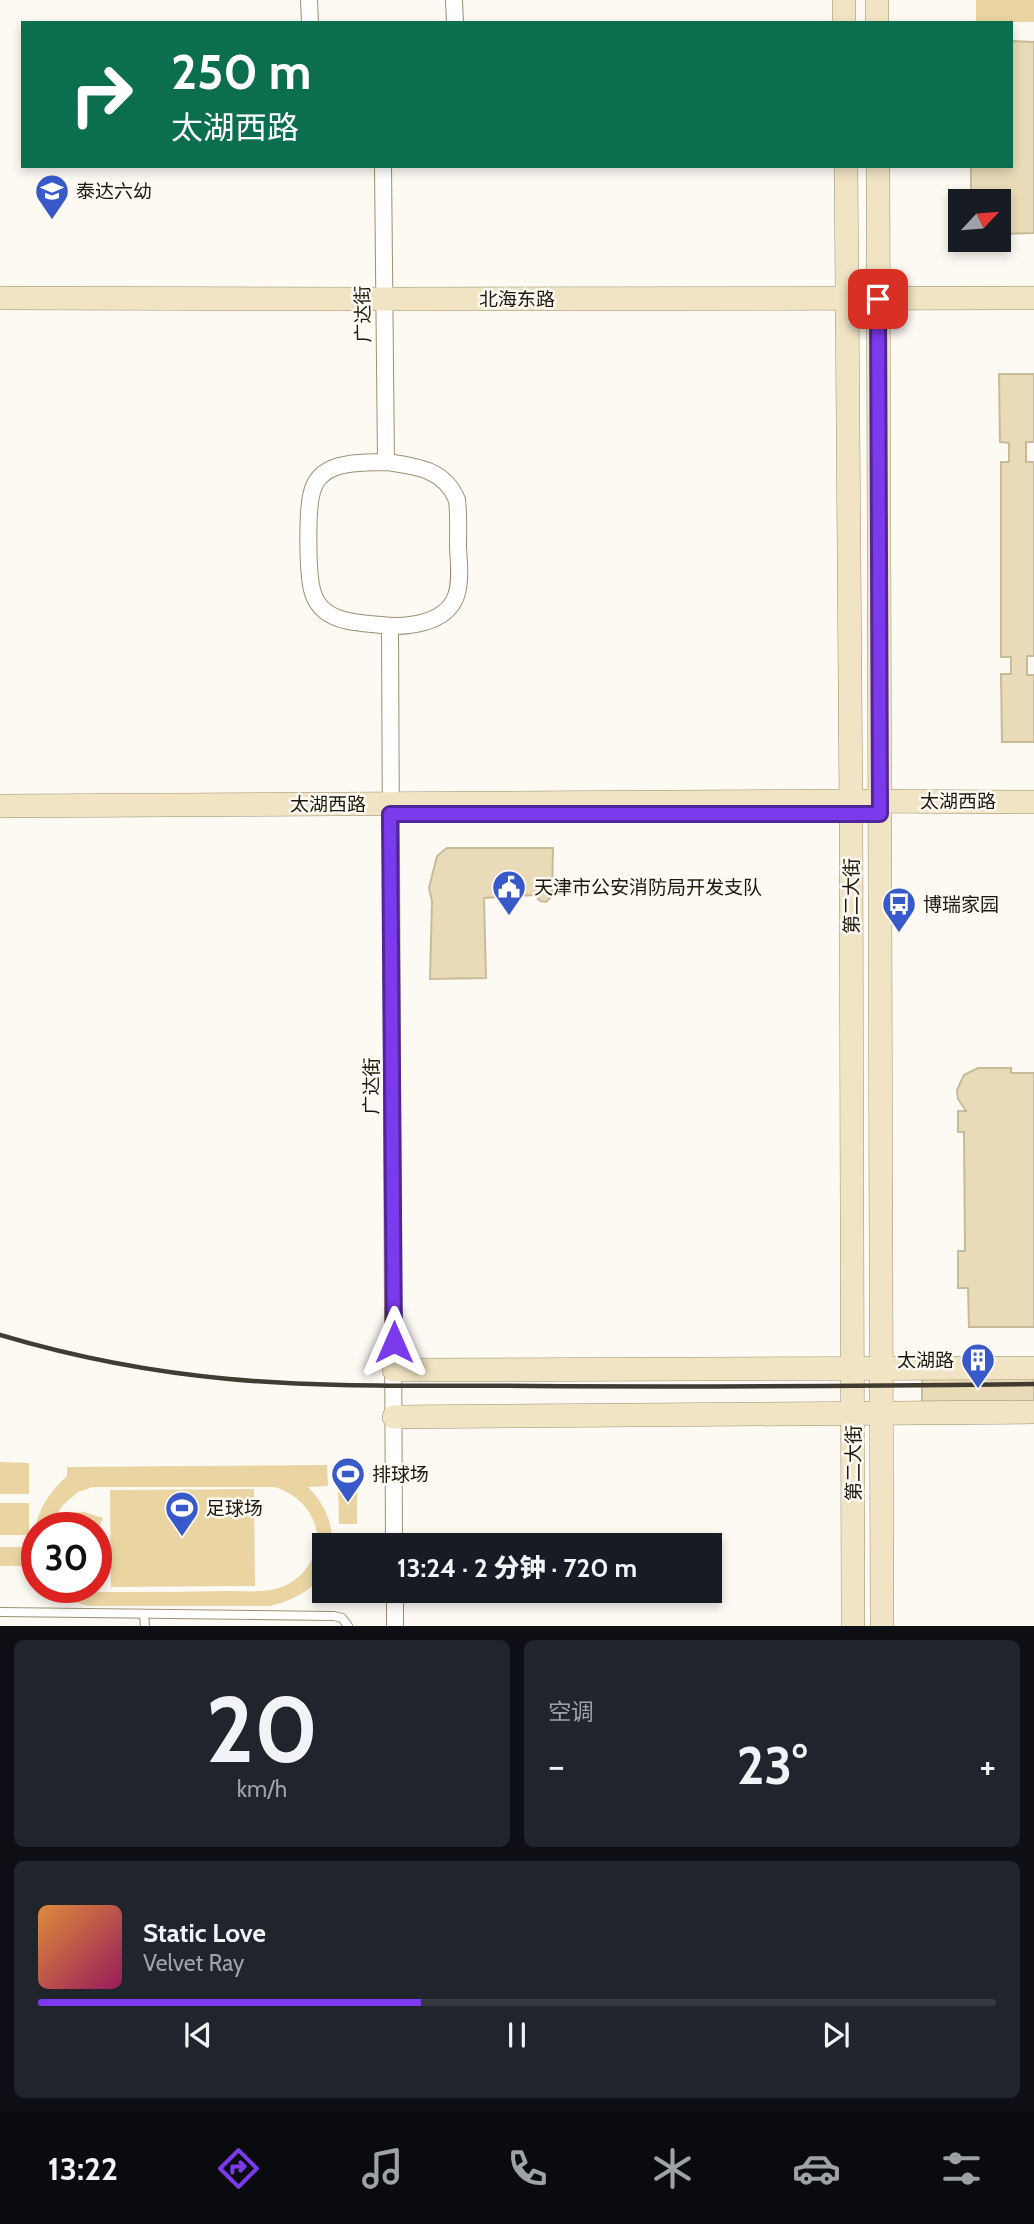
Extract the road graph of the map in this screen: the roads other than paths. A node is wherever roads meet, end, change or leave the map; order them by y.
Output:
1 (309, 0) edge
2 (454, 0) edge
3 (844, 0) edge
4 (877, 0) edge
5 (310, 21) edge
6 (455, 21) edge
7 (844, 21) edge
8 (877, 21) edge
9 (383, 168) edge
10 (846, 168) edge
11 (878, 168) edge
12 (0, 298) edge
13 (1034, 298) edge
14 (384, 299) junction
15 (847, 299) junction
16 (878, 299) junction
17 (386, 461) junction
18 (390, 626) junction
19 (1034, 802) edge
20 (0, 806) edge
21 (851, 807) junction
22 (881, 807) junction
23 (390, 809) junction
24 (1034, 813) edge
25 (0, 816) edge
26 (880, 1368) junction
27 (1034, 1368) edge
28 (852, 1369) junction
29 (394, 1370) junction
30 (881, 1412) junction
31 (1034, 1412) edge
32 (853, 1413) junction
33 (394, 1417) junction
34 (394, 1533) edge
35 (395, 1603) edge
36 (0, 1612) edge
37 (144, 1615) junction
38 (145, 1626) edge
39 (348, 1626) edge
40 (395, 1626) edge
41 (853, 1626) edge
42 (882, 1626) edge

1 - 5 street
2 - 6 street
3 - 7 main road
4 - 8 main road
9 - 14 street, 广达街
10 - 15 main road, 第二大街
11 - 16 main road, 第二大街
12 - 14 main road, 北海东路
13 - 16 main road, 北海东路
14 - 15 main road, 北海东路
14 - 17 street, 广达街
15 - 16 main road, 北海东路
15 - 21 main road, 第二大街
16 - 22 main road, 第二大街
17 - 18 street
17 - 18 street
18 - 23 street, 广达街
19 - 22 main road, 太湖西路
20 - 23 main road, 太湖西路
21 - 22 main road, 太湖西路
21 - 23 main road, 太湖西路
21 - 28 main road, 第二大街
22 - 24 main road, 太湖西路
22 - 26 main road, 第二大街
23 - 25 main road, 太湖西路
23 - 29 street, 广达街
26 - 27 main road
26 - 28 main road
26 - 30 main road, 第二大街
28 - 29 main road
28 - 32 main road, 第二大街
29 - 33 street, 广达街
30 - 31 main road
30 - 32 main road
30 - 42 main road, 第二大街
32 - 33 main road
32 - 41 main road, 第二大街
33 - 34 street, 广达街
35 - 40 street
36 - 37 lane
37 - 38 lane
37 - 39 lane

